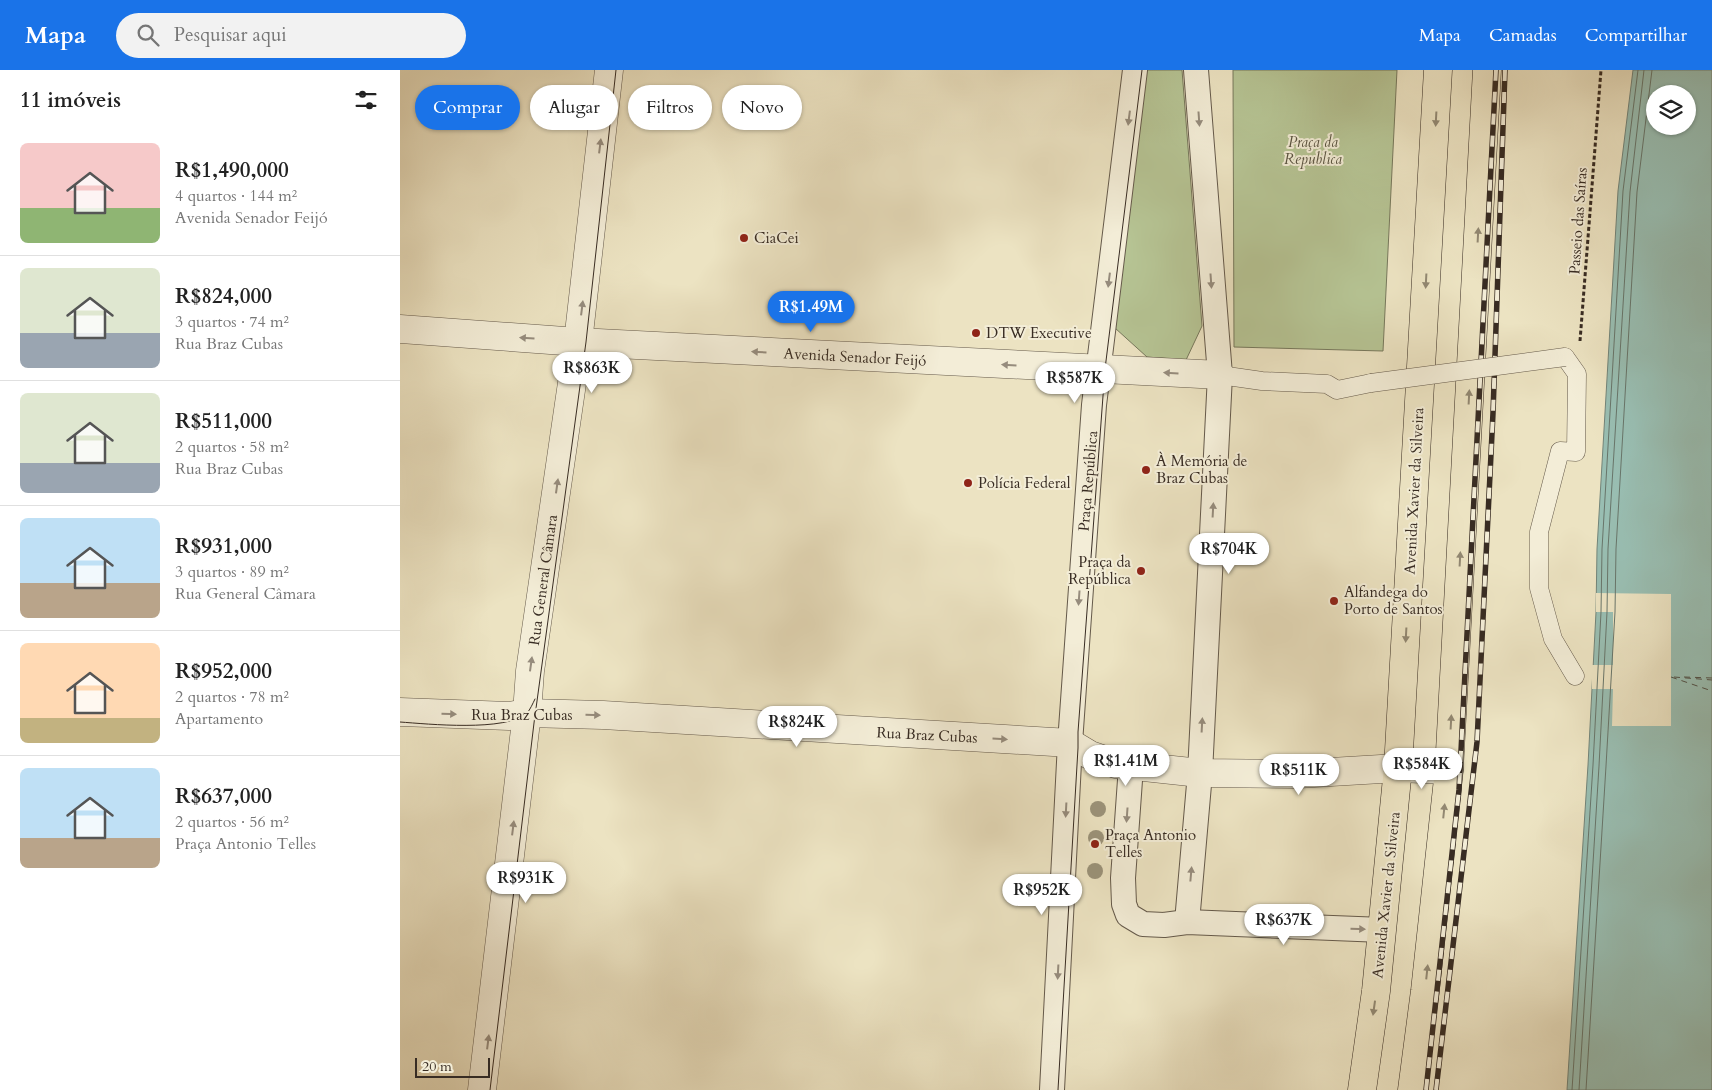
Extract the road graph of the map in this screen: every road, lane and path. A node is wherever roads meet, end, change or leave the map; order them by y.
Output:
1 (609, 70) edge
2 (1135, 70) edge
3 (1196, 70) edge
4 (1438, 70) edge
5 (1487, 70) edge
6 (1601, 70) edge
7 (400, 329) edge
8 (578, 342) junction
9 (1098, 369) junction
10 (1577, 374) junction
11 (1220, 375) junction
12 (1575, 676) dead end
13 (400, 712) edge
14 (527, 713) junction
15 (1070, 743) junction
16 (1131, 766) junction
17 (1398, 768) junction
18 (1449, 770) junction
19 (1200, 773) junction
20 (1187, 922) junction
21 (1383, 930) junction
22 (482, 1090) edge
23 (1052, 1090) edge
24 (1362, 1090) edge
25 (1412, 1090) edge

8 -> 1 street, Rua General Câmara
2 -> 9 street, Praça República
3 -> 11 street
4 -> 17 main road, Avenida Xavier da Silveira
18 -> 5 main road
6 - 10 path, Passeio das Saíras
8 -> 7 street, Avenida Senador Feijó
9 -> 8 street, Avenida Senador Feijó
14 -> 8 street, Rua General Câmara
11 -> 9 street, Avenida Senador Feijó
9 -> 15 street, Praça República
10 - 11 street, bridge
10 - 12 street
19 -> 11 street
13 -> 14 street, Rua Braz Cubas
14 -> 15 street, Rua Braz Cubas
22 -> 14 street, Rua General Câmara
15 - 16 street, Rua Braz Cubas
15 -> 23 street, Praça República
16 - 19 street, Rua Braz Cubas
16 -> 20 street
17 - 18 street, Rua Braz Cubas
17 - 19 street, Rua Braz Cubas
17 - 21 main road, Avenida Xavier da Silveira
25 -> 18 main road
20 -> 19 street
20 -> 21 street
21 -> 24 main road, Avenida Xavier da Silveira

